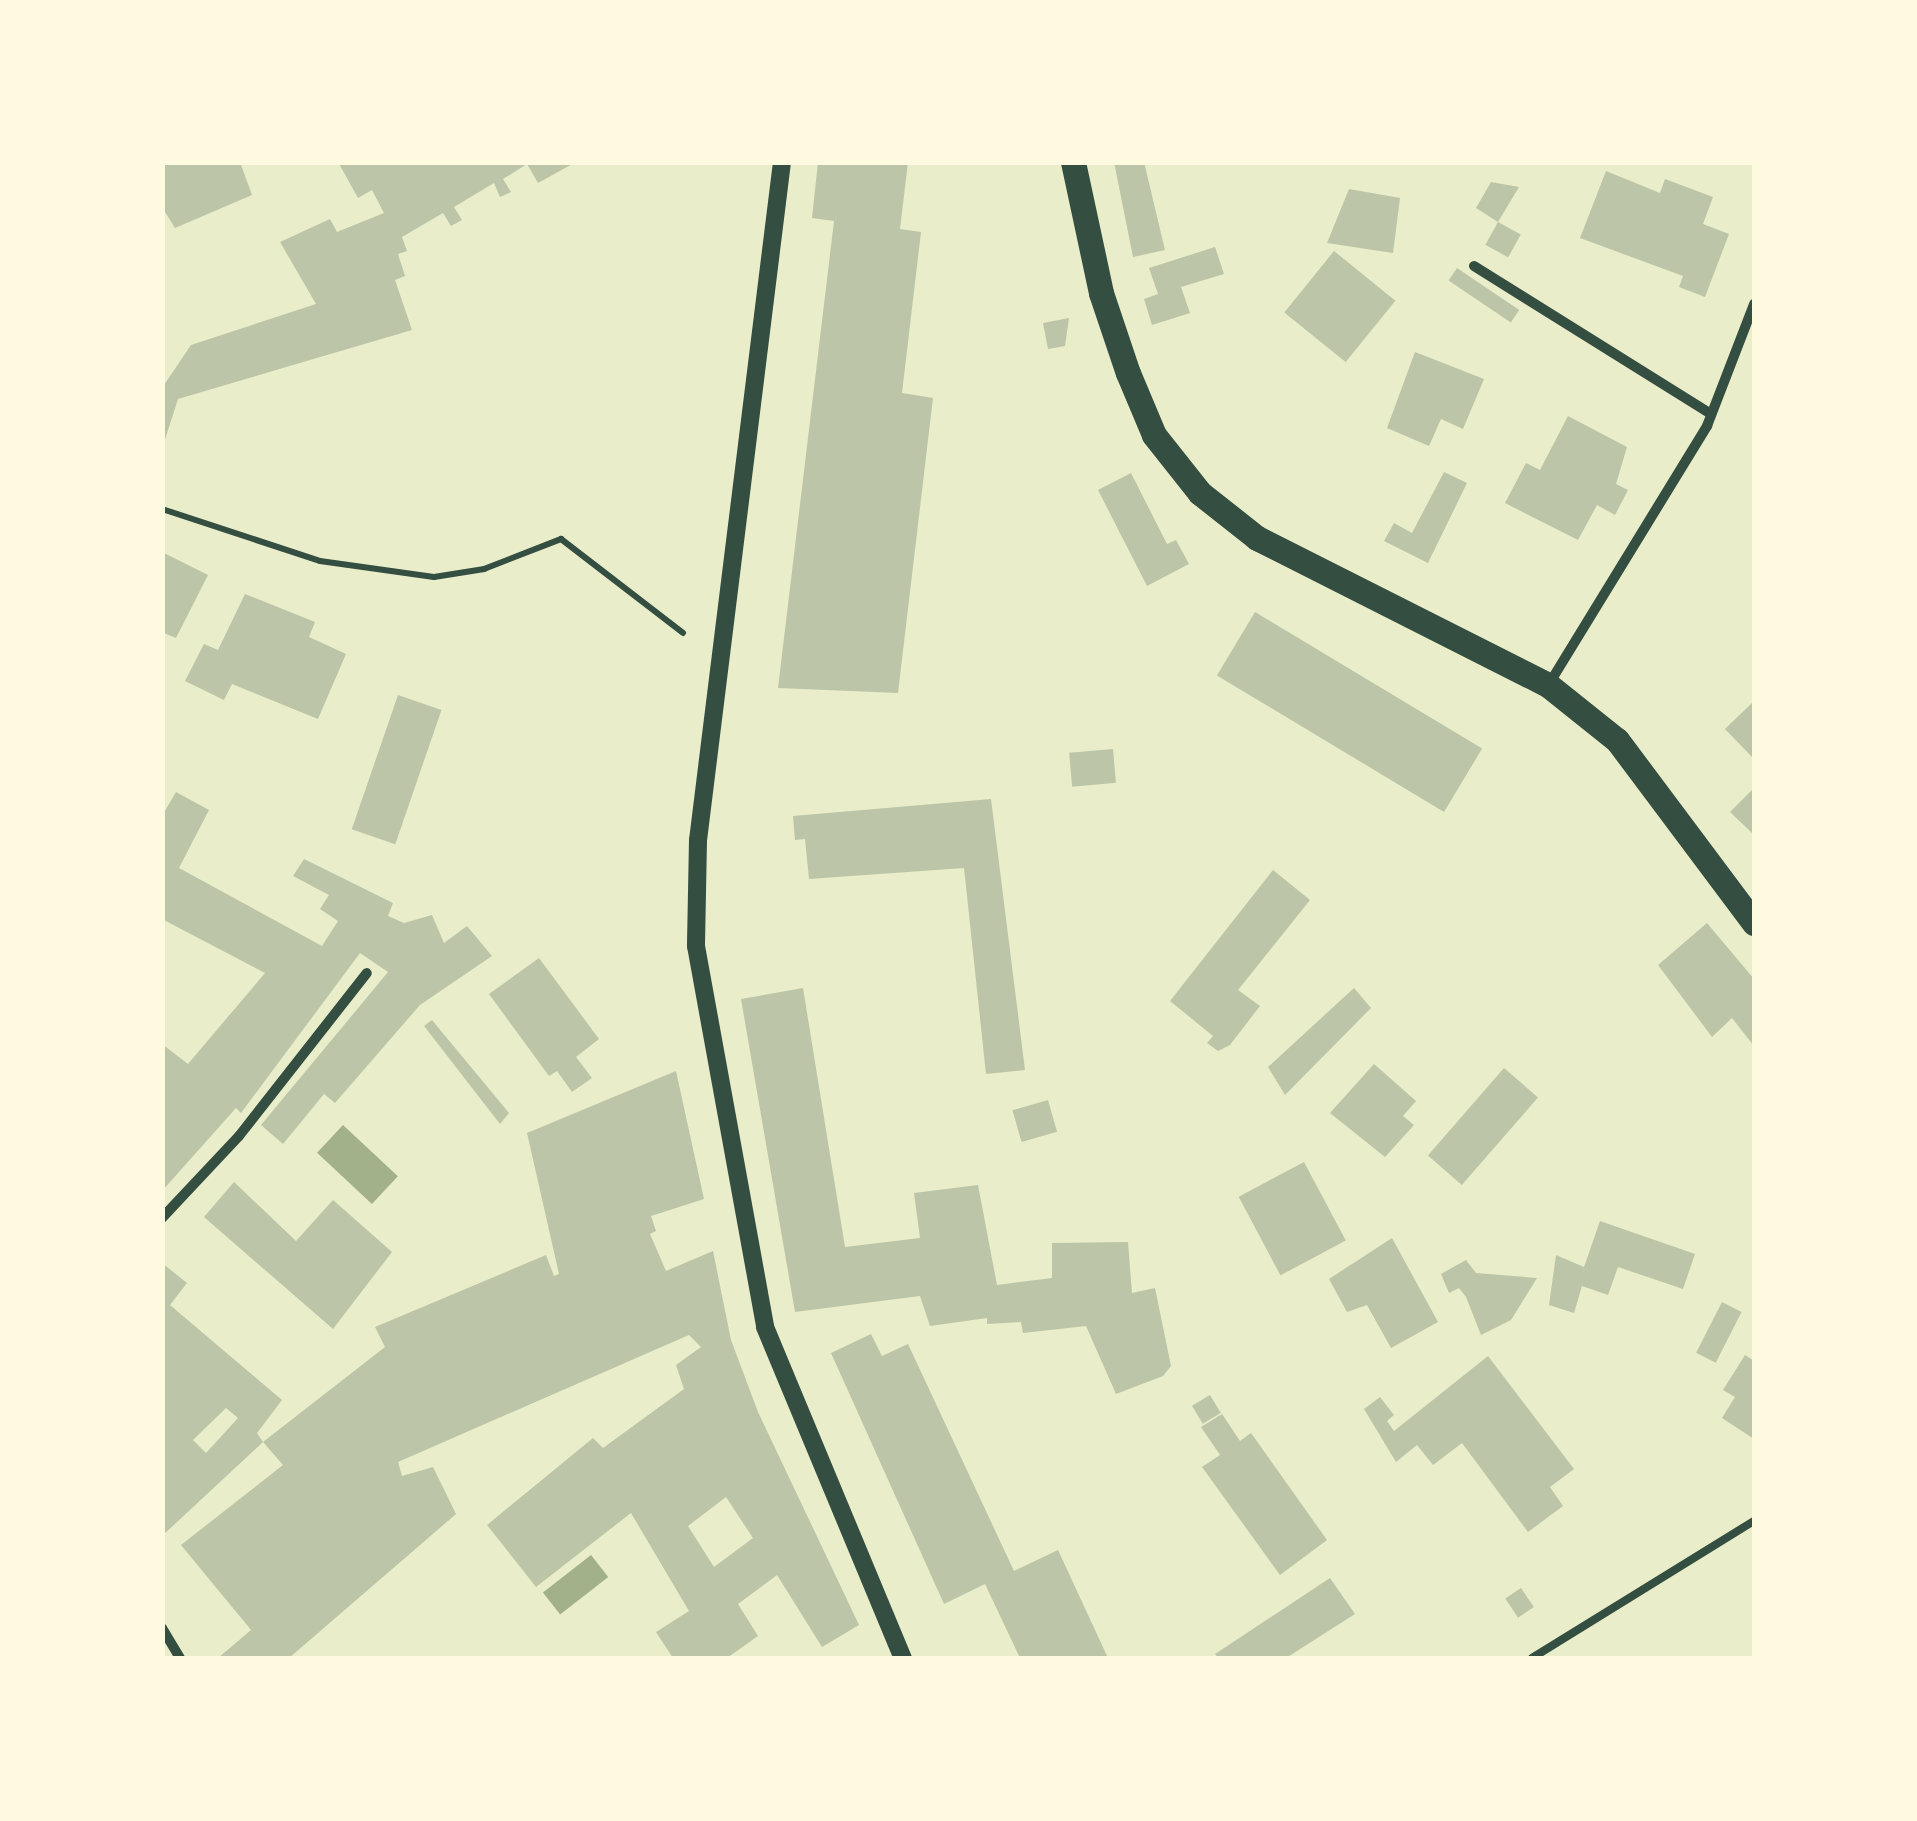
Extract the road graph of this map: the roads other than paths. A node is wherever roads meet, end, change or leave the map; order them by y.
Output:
1 (782, 162) edge
2 (1073, 162) edge
3 (1474, 266) dead end
4 (1754, 304) edge
5 (1711, 414) junction
6 (1548, 685) junction
7 (1754, 922) edge
8 (366, 973) dead end
9 (162, 1218) edge
10 (1754, 1521) edge
11 (162, 1628) edge
12 (180, 1658) edge
13 (903, 1658) edge
14 (1532, 1658) edge

1 - 13 street
2 - 6 main road
3 - 5 street
4 - 5 street
5 - 6 street
6 - 7 main road
8 - 9 street
10 - 14 lane
11 - 12 street

